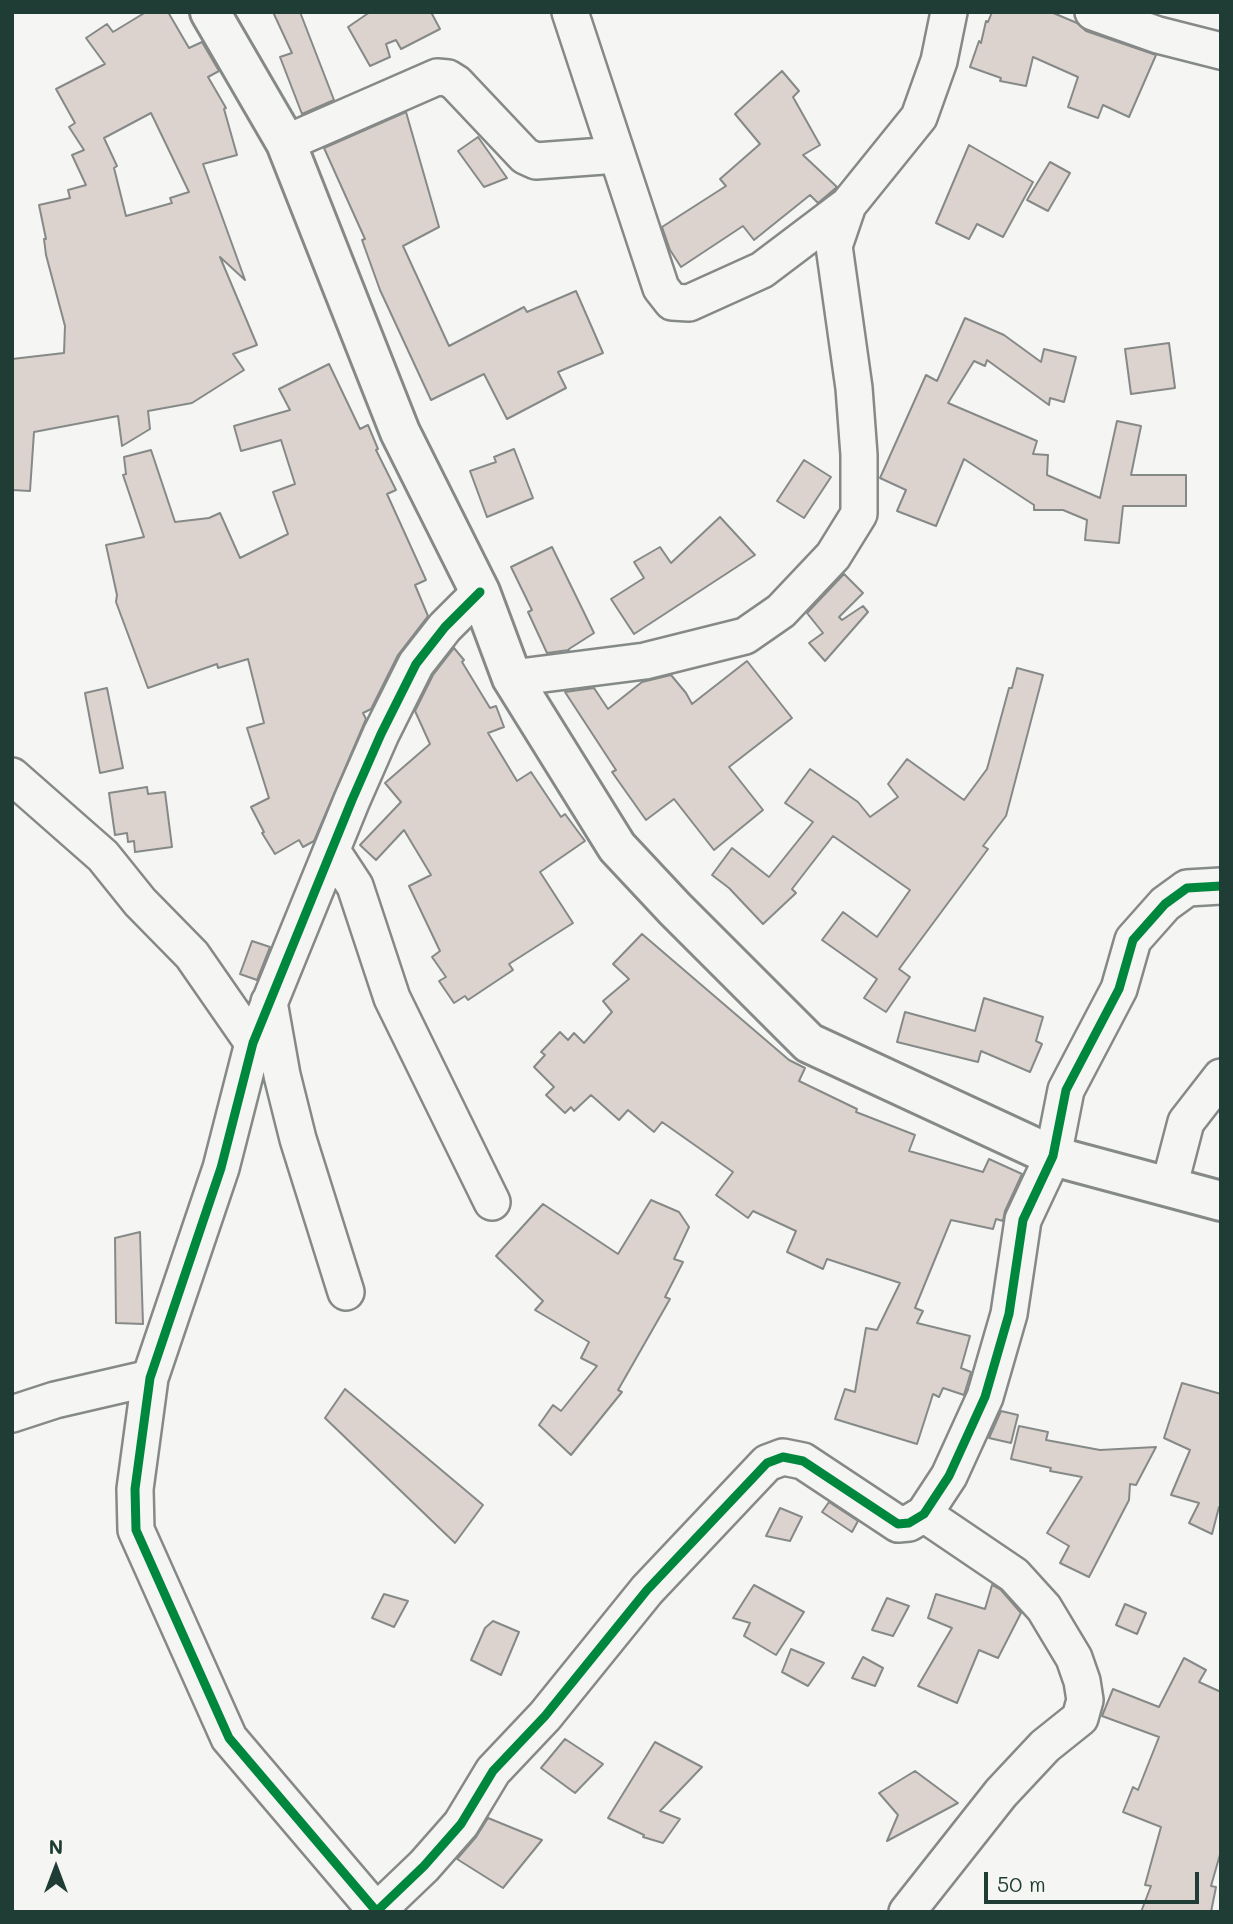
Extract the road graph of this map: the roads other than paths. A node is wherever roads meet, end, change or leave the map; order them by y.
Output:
1 (210, 12) edge
2 (570, 12) edge
3 (949, 12) edge
4 (1093, 12) edge
5 (1221, 51) edge
6 (286, 143) junction
7 (617, 155) junction
8 (848, 205) junction
9 (480, 592) junction
10 (512, 678) junction
11 (12, 776) edge
12 (332, 850) junction
13 (1221, 886) edge
14 (269, 1002) junction
15 (253, 1043) junction
16 (1221, 1077) edge
17 (1052, 1156) junction
18 (1169, 1187) junction
19 (1221, 1201) edge
20 (492, 1202) dead end
21 (346, 1292) dead end
22 (150, 1378) junction
23 (12, 1414) edge
24 (924, 1514) junction
25 (377, 1911) edge
26 (907, 1912) edge

1 - 6 main road
2 - 7 street
3 - 8 street
4 - 5 street
6 - 7 street
6 - 9 main road
7 - 8 street
8 - 10 street
9 - 10 main road
9 - 12 street
10 - 17 main road
11 - 15 street
12 - 14 street
12 - 20 street
13 - 17 street
14 - 15 street
14 - 21 street
15 - 22 street
16 - 18 street
17 - 18 main road
17 - 24 street
18 - 19 main road
22 - 23 street
22 - 25 street
24 - 25 street
24 - 26 street

